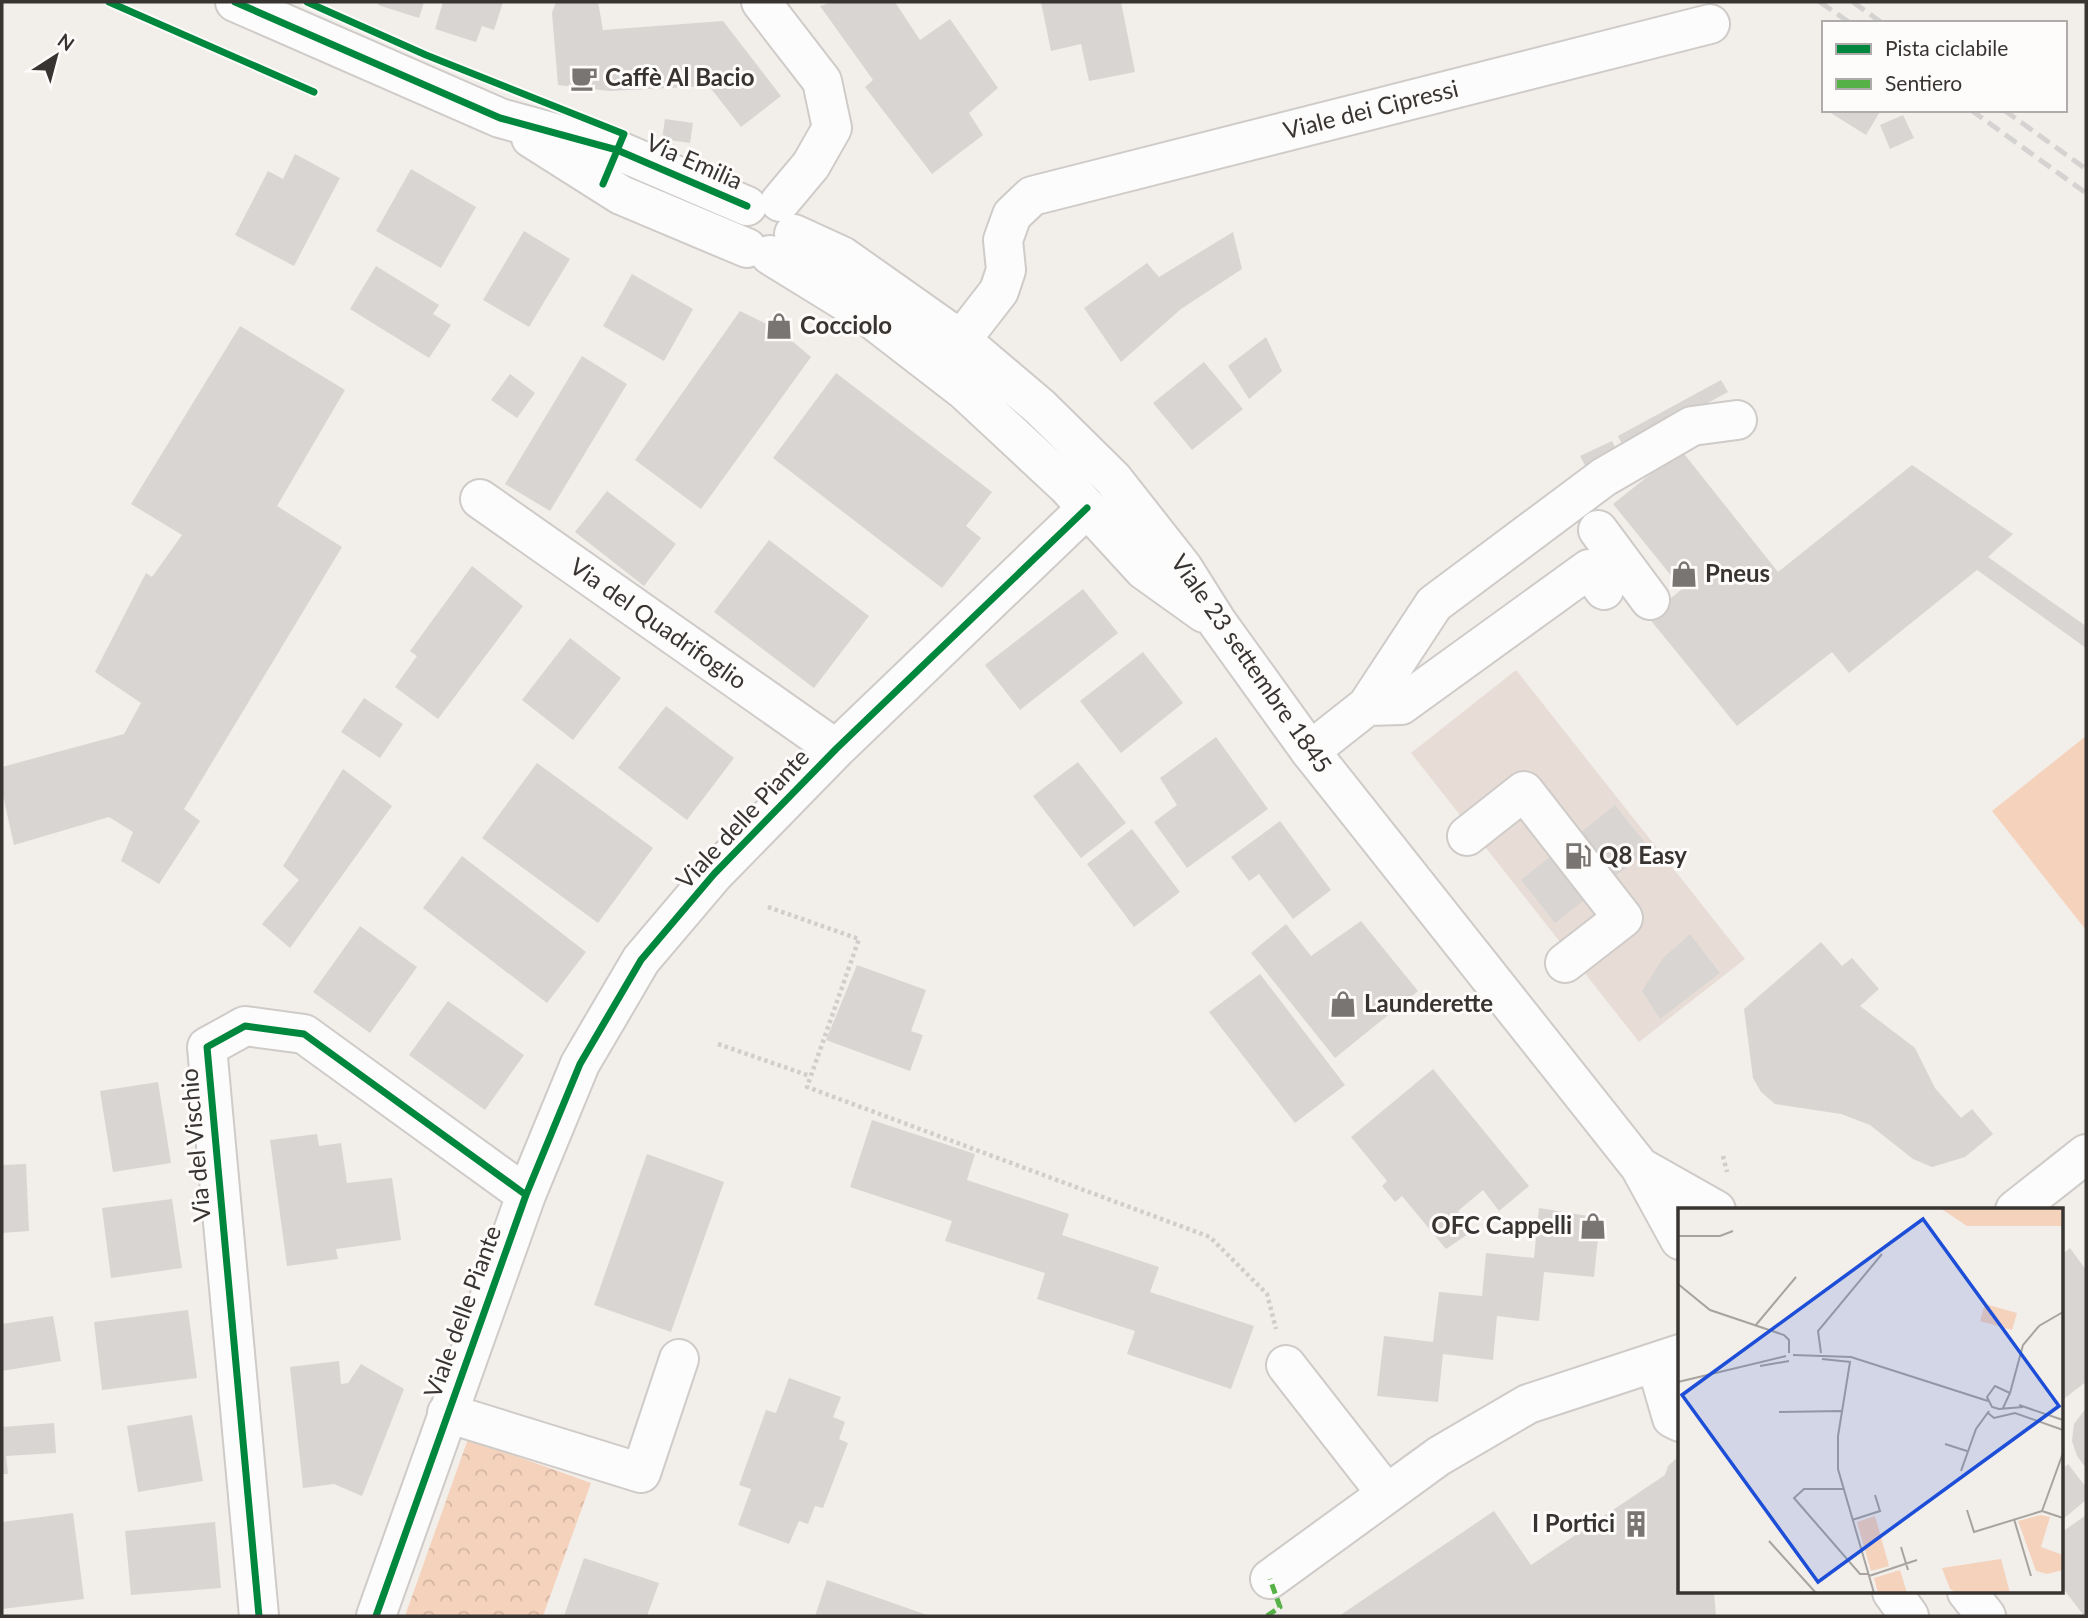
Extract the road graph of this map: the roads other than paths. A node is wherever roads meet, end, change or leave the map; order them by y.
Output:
1 (235, 2) edge
2 (761, 2) edge
3 (1710, 24) dead end
4 (768, 229) junction
5 (961, 340) junction
6 (1737, 420) dead end
7 (480, 499) dead end
8 (1087, 509) junction
9 (1598, 530) dead end
10 (1604, 590) dead end
11 (1650, 600) dead end
12 (1217, 622) junction
13 (1367, 706) junction
14 (836, 749) junction
15 (1310, 751) junction
16 (1467, 836) dead end
17 (1565, 963) dead end
18 (2086, 1154) edge
19 (1640, 1167) junction
20 (526, 1195) junction
21 (1712, 1208) edge
22 (2018, 1208) edge
23 (1678, 1236) edge
24 (679, 1359) dead end
25 (1668, 1359) edge
26 (1286, 1365) road end
27 (447, 1413) junction
28 (1678, 1421) edge
29 (1386, 1493) junction
30 (1270, 1579) dead end
31 (1893, 1594) edge
32 (1969, 1594) edge
33 (259, 1616) edge
34 (376, 1616) edge
35 (1909, 1616) edge
36 (1986, 1616) edge

1 - 4 street
2 - 4 street
3 - 5 street, Viale dei Cipressi
4 - 5 street, Viale 23 settembre 1845
4 - 8 street
5 - 12 street, Viale 23 settembre 1845
6 - 13 street
7 - 14 street, Via del Quadrifoglio
8 - 12 street
8 - 14 street, Viale delle Piante
9 - 11 street
10 - 13 street
12 - 15 street, Viale 23 settembre 1845
13 - 15 street
14 - 20 street, Viale delle Piante
15 - 19 street, Viale 23 settembre 1845
16 - 17 street
18 - 22 street
19 - 21 street, Viale 23 settembre 1845
19 - 23 street, Viale 23 settembre 1845
20 - 27 street, Viale delle Piante
20 - 33 street, Via del Vischio
24 - 27 street, Viale delle Piante
25 - 28 street
25 - 29 street
26 - 29 street
27 - 34 street, Viale delle Piante
29 - 30 street
31 - 35 street
32 - 36 street

